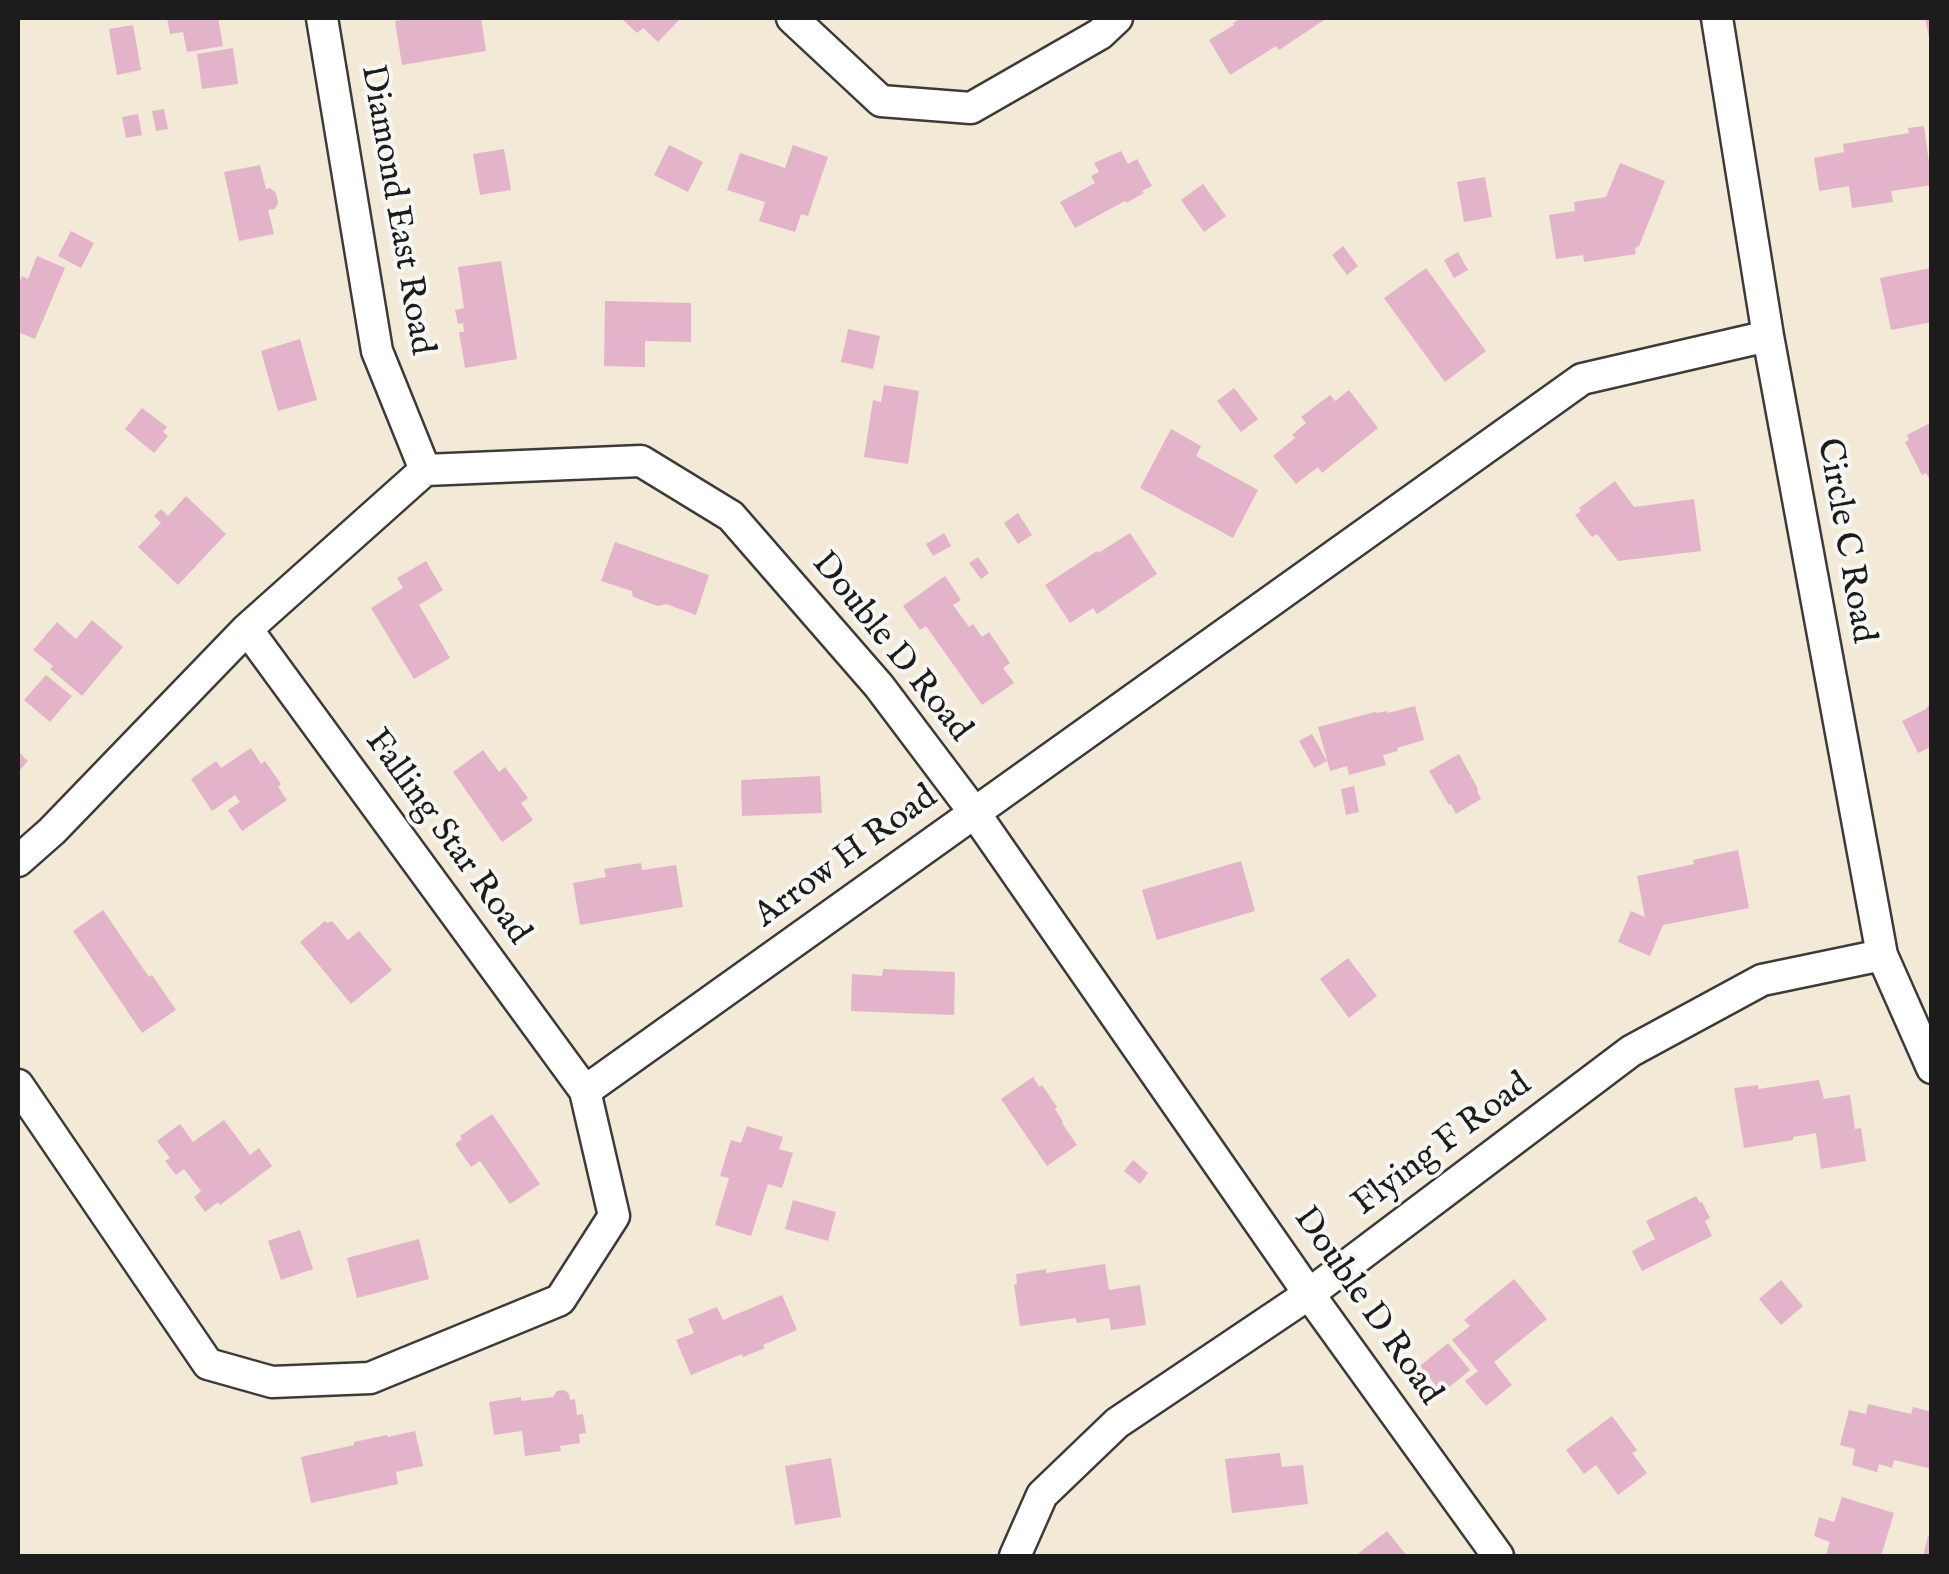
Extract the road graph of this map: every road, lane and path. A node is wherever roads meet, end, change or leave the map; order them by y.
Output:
1 (322, 18) edge
2 (792, 18) edge
3 (1118, 18) edge
4 (1717, 18) edge
5 (1768, 336) junction
6 (425, 470) junction
7 (248, 630) junction
8 (974, 812) junction
9 (18, 860) edge
10 (1882, 955) junction
11 (1932, 1068) edge
12 (18, 1085) edge
13 (585, 1091) junction
14 (1309, 1294) junction
15 (1016, 1556) edge
16 (1498, 1556) edge

1 - 6 street, Diamond East Road
2 - 3 street
4 - 5 street, Circle C Road
5 - 8 street, Arrow H Road
5 - 10 street, Circle C Road
6 - 7 street
6 - 8 street, Double D Road
7 - 9 street
7 - 13 street, Falling Star Road
8 - 13 street, Arrow H Road
8 - 14 street, Double D Road
10 - 11 street, Circle C Road
10 - 14 street, Flying F Road
12 - 13 street
14 - 15 street, Flying F Road
14 - 16 street, Double D Road

